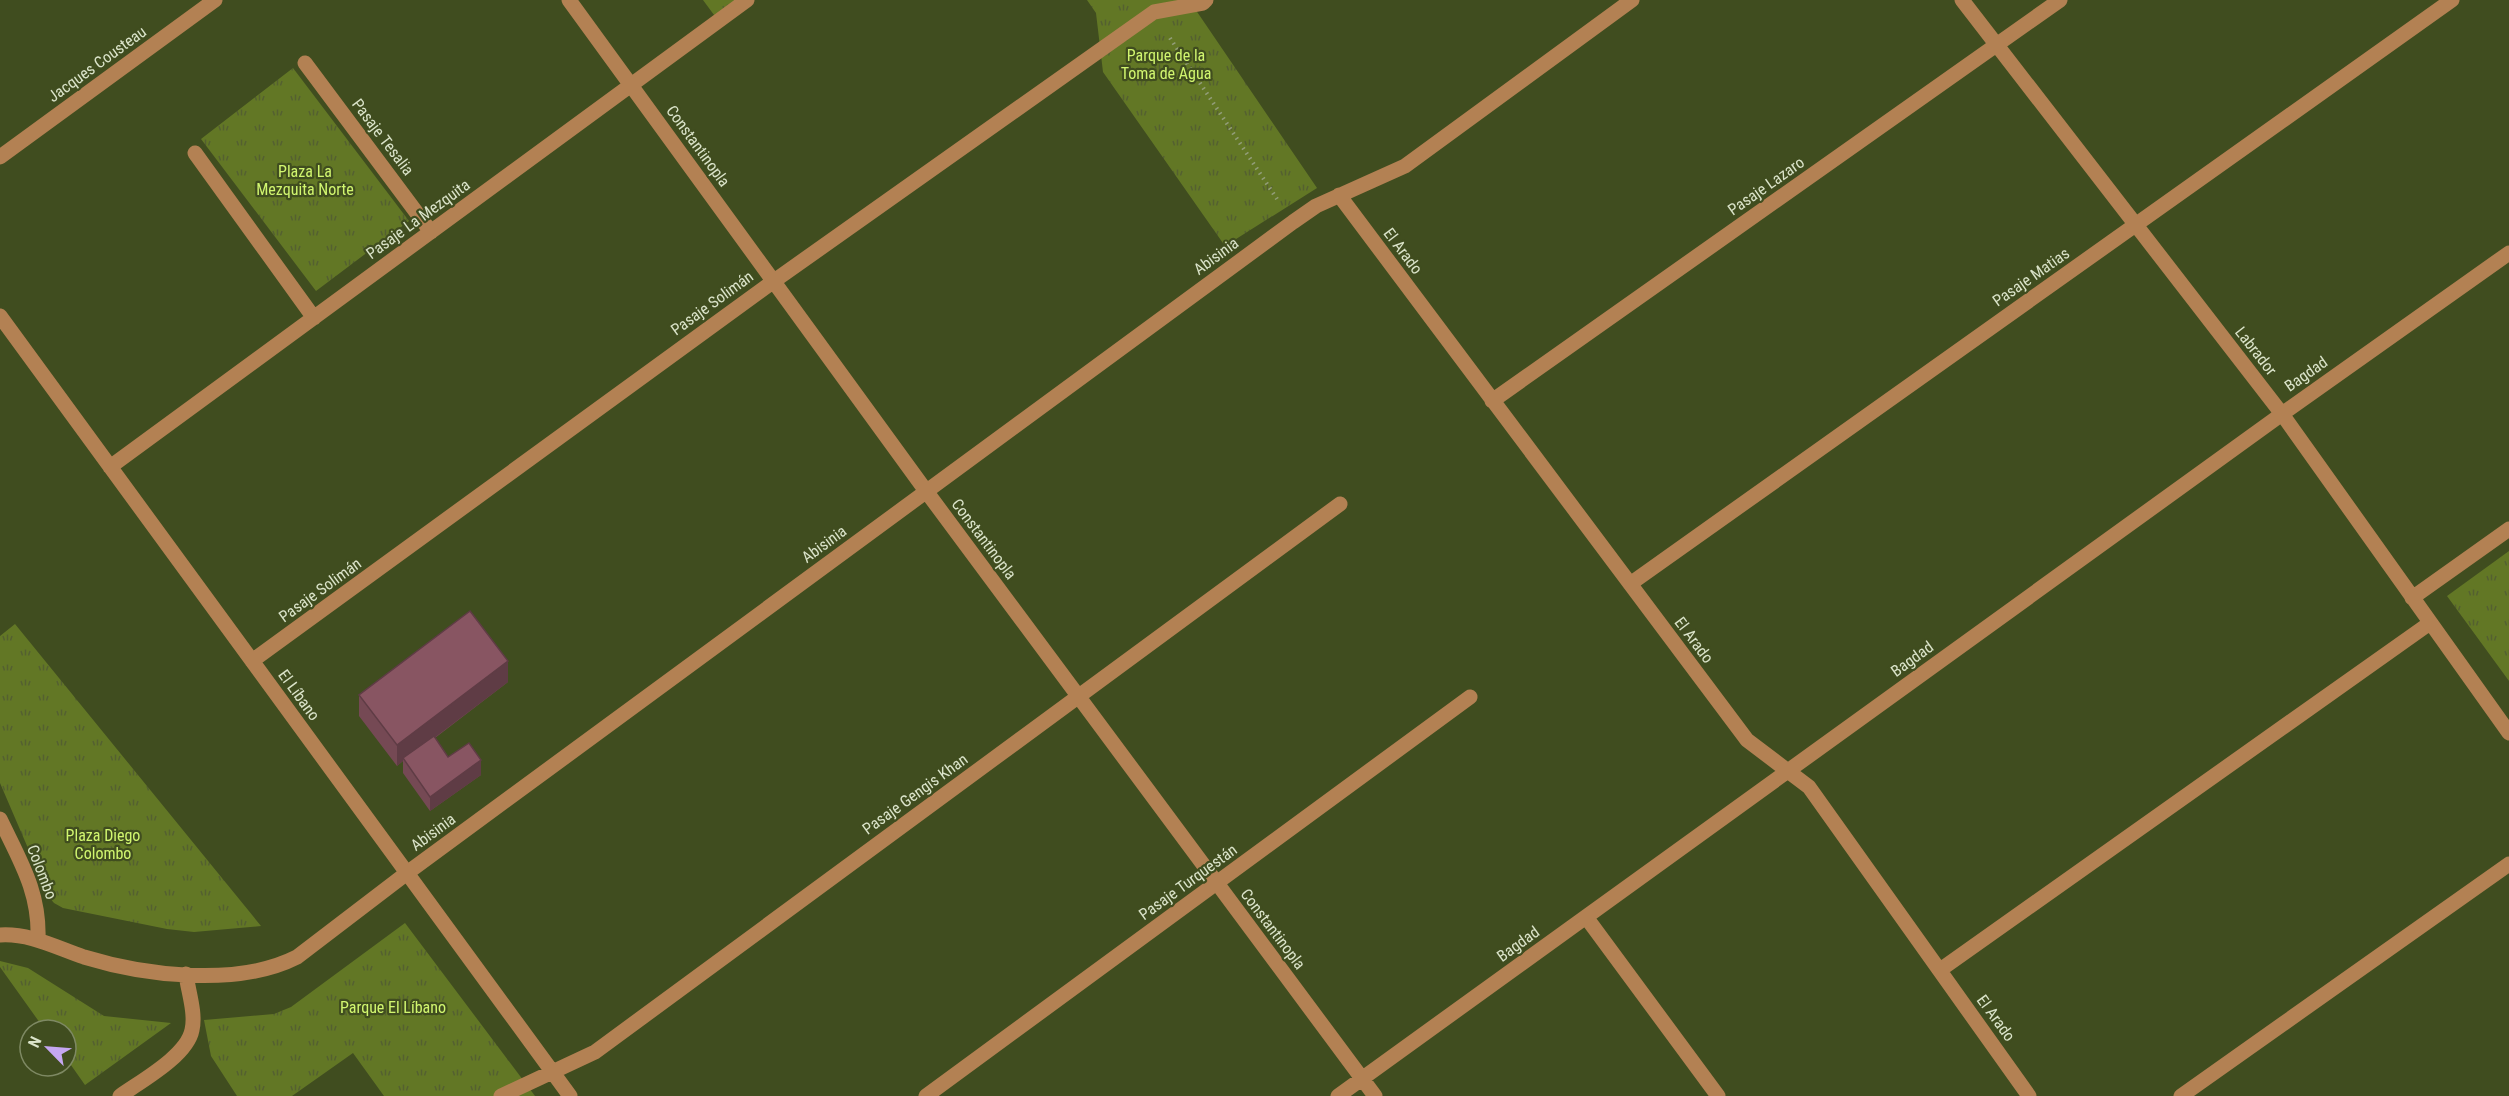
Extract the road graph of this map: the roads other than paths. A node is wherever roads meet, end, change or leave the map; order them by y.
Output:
1 (216, 0) edge
2 (569, 0) edge
3 (747, 0) edge
4 (1206, 0) edge
5 (1632, 0) edge
6 (1962, 0) edge
7 (2060, 0) edge
8 (2452, 0) edge
9 (1997, 45) junction
10 (305, 63) dead end
11 (631, 86) junction
12 (195, 153) dead end
13 (0, 157) edge
14 (1339, 195) junction
15 (2135, 226) junction
16 (431, 232) junction
17 (2509, 253) edge
18 (774, 281) junction
19 (0, 316) edge
20 (314, 318) junction
21 (1492, 401) junction
22 (2282, 414) junction
23 (110, 466) junction
24 (926, 490) junction
25 (1340, 504) dead end
26 (2509, 529) edge
27 (1630, 584) junction
28 (2412, 598) junction
29 (2430, 622) junction
30 (252, 661) junction
31 (1078, 696) junction
32 (1470, 697) dead end
33 (2509, 734) edge
34 (1788, 771) junction
35 (0, 819) edge
36 (2509, 864) edge
37 (408, 873) junction
38 (1216, 883) junction
39 (1586, 917) junction
40 (0, 935) edge
41 (38, 940) junction
42 (1940, 970) junction
43 (186, 974) junction
44 (552, 1072) junction
45 (1362, 1079) junction
46 (120, 1096) edge
47 (501, 1096) edge
48 (570, 1096) edge
49 (926, 1096) edge
50 (1338, 1096) edge
51 (1375, 1096) edge
52 (1718, 1096) edge
53 (2029, 1096) edge
54 (2181, 1096) edge

1 - 13 street, Jacques Cousteau
2 - 11 street, Constantinopla
3 - 11 street, Pasaje La Mezquita
4 - 18 street, Pasaje Solimán
5 - 14 street, Abisinia
6 - 9 street, Labrador
7 - 9 street, Pasaje Lazaro
8 - 15 street, Pasaje Matias
9 - 15 street, Labrador
9 - 21 street, Pasaje Lazaro
10 - 16 street, Pasaje Tesalia
11 - 16 street, Pasaje La Mezquita
11 - 18 street, Constantinopla
12 - 20 street
14 - 21 street, El Arado
14 - 24 street, Abisinia
15 - 22 street, Labrador
15 - 27 street, Pasaje Matias
16 - 20 street, Pasaje La Mezquita
17 - 22 street, Bagdad
18 - 24 street, Constantinopla
18 - 30 street, Pasaje Solimán
19 - 23 street, El Líbano
20 - 23 street, Pasaje La Mezquita
21 - 27 street, El Arado
22 - 28 street, Labrador
22 - 34 street, Bagdad
23 - 30 street, El Líbano
24 - 31 street, Constantinopla
24 - 37 street, Abisinia
25 - 31 street, Pasaje Gengis Khan
26 - 28 street
27 - 34 street, El Arado
28 - 29 street, Labrador
29 - 33 street, Labrador
29 - 42 street
30 - 37 street, El Líbano
31 - 38 street, Constantinopla
31 - 44 street, Pasaje Gengis Khan
32 - 38 street, Pasaje Turquestán
34 - 39 street, Bagdad
34 - 42 street, El Arado
35 - 41 street, Colombo
36 - 54 street
37 - 43 street, Abisinia
37 - 44 street, El Líbano
38 - 45 street, Constantinopla
38 - 49 street, Pasaje Turquestán
39 - 45 street, Bagdad
39 - 52 street
40 - 41 street, Abisinia
41 - 43 street, Abisinia
42 - 53 street, El Arado
43 - 46 street
44 - 47 street, Pasaje Gengis Khan
44 - 48 street, El Líbano
45 - 50 street, Bagdad
45 - 51 street, Constantinopla

